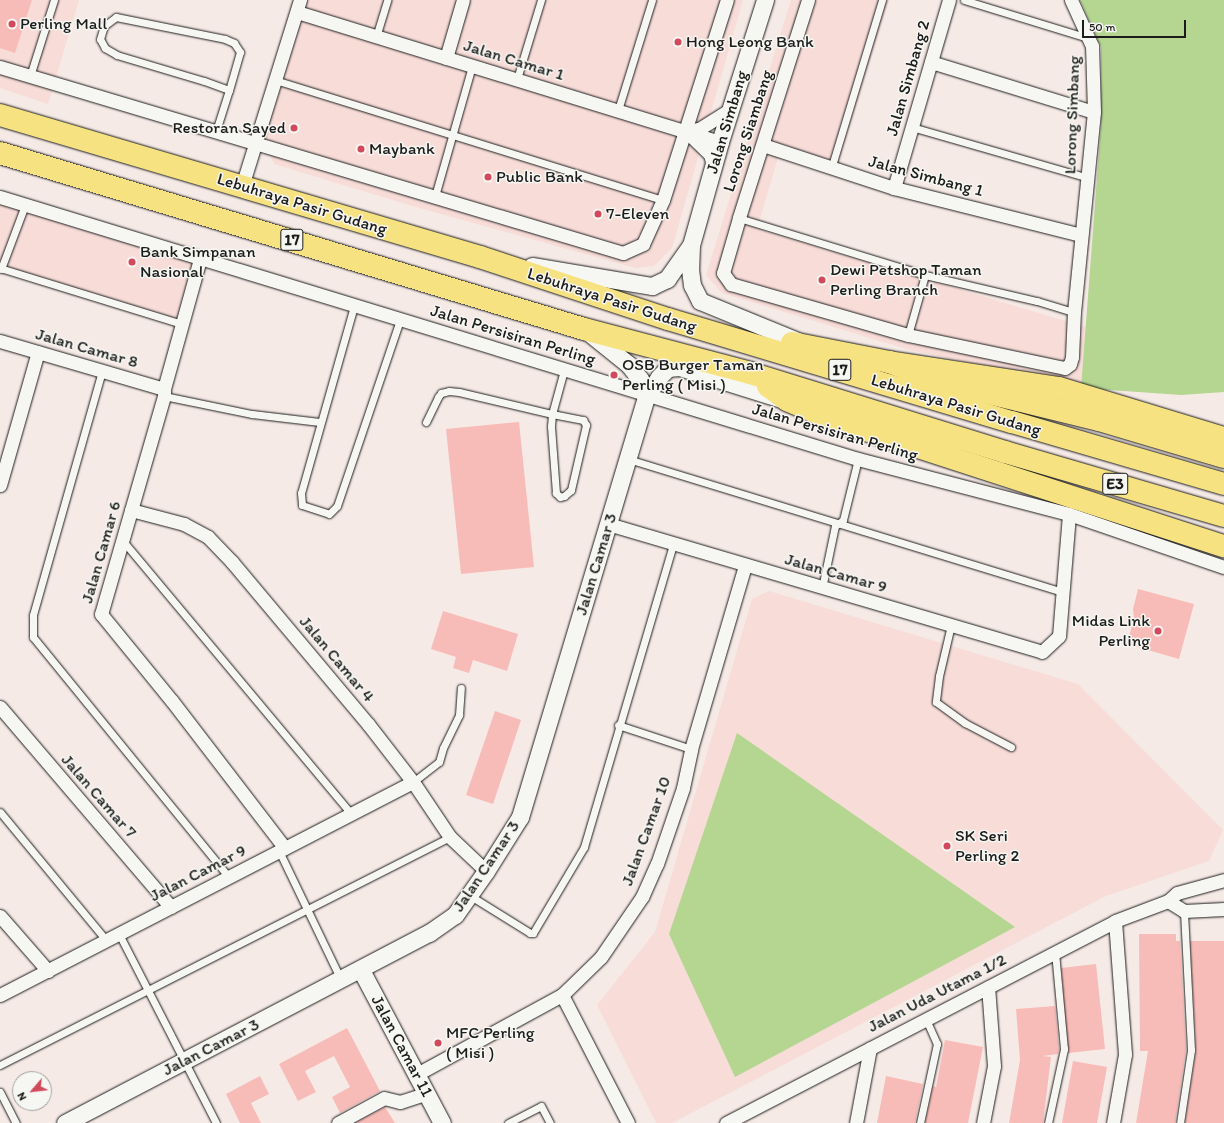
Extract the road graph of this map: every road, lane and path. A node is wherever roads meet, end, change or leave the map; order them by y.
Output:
1 (54, 0) edge
2 (387, 0) edge
3 (464, 0) edge
4 (541, 0) edge
5 (652, 0) edge
6 (727, 0) edge
7 (764, 0) edge
8 (808, 0) edge
9 (882, 0) edge
10 (949, 0) edge
11 (964, 0) edge
12 (1071, 0) edge
13 (298, 6) edge
14 (376, 36) junction
15 (1090, 39) junction
16 (446, 58) junction
17 (931, 62) junction
18 (472, 66) junction
19 (0, 67) edge
20 (30, 76) junction
21 (275, 80) junction
22 (517, 80) junction
23 (229, 90) junction
24 (730, 109) junction
25 (618, 110) junction
26 (1094, 112) junction
27 (0, 115) edge
28 (912, 127) junction
29 (216, 131) junction
30 (686, 131) junction
31 (453, 135) junction
32 (720, 142) junction
33 (256, 143) junction
34 (763, 145) junction
35 (0, 153) edge
36 (714, 166) junction
37 (831, 169) junction
38 (1089, 178) junction
39 (242, 186) junction
40 (894, 188) junction
41 (436, 196) junction
42 (0, 197) edge
43 (663, 200) junction
44 (25, 205) junction
45 (739, 218) junction
46 (1081, 235) junction
47 (691, 245) junction
48 (480, 257) junction
49 (200, 259) junction
50 (0, 269) edge
51 (925, 275) junction
52 (354, 306) junction
53 (1074, 312) junction
54 (668, 319) junction
55 (400, 320) junction
56 (182, 324) junction
57 (584, 329) junction
58 (908, 335) junction
59 (0, 341) edge
60 (810, 347) junction
61 (38, 352) junction
62 (889, 362) junction
63 (564, 370) junction
64 (102, 371) junction
65 (750, 373) junction
66 (164, 392) junction
67 (647, 395) junction
68 (787, 400) junction
69 (552, 414) junction
70 (320, 422) junction
71 (426, 422) dead end
72 (1012, 422) joint
73 (1224, 438) edge
74 (1005, 452) joint
75 (1224, 456) edge
76 (628, 459) junction
77 (858, 459) junction
78 (1224, 484) edge
79 (0, 485) edge
80 (131, 510) junction
81 (1069, 514) junction
82 (1224, 516) edge
83 (840, 523) junction
84 (608, 524) junction
85 (123, 541) junction
86 (673, 544) junction
87 (1224, 546) edge
88 (745, 565) junction
89 (1224, 566) edge
90 (822, 588) junction
91 (1063, 592) junction
92 (951, 625) junction
93 (461, 688) dead end
94 (1, 710) edge
95 (618, 725) junction
96 (1011, 747) dead end
97 (691, 749) junction
98 (413, 782) junction
99 (0, 812) edge
100 (351, 814) junction
101 (450, 837) junction
102 (282, 849) junction
103 (486, 870) junction
104 (229, 877) junction
105 (1224, 880) edge
106 (469, 895) junction
107 (1168, 901) junction
108 (171, 907) junction
109 (1224, 909) edge
110 (306, 910) junction
111 (1184, 910) junction
112 (0, 916) edge
113 (1115, 921) junction
114 (119, 934) junction
115 (106, 940) junction
116 (1055, 952) junction
117 (361, 970) junction
118 (48, 971) junction
119 (341, 980) junction
120 (988, 987) junction
121 (148, 991) junction
122 (0, 995) edge
123 (562, 995) junction
124 (926, 1019) junction
125 (870, 1048) junction
126 (184, 1062) junction
127 (0, 1065) edge
128 (416, 1074) junction
129 (0, 1092) edge
130 (427, 1093) junction
131 (16, 1123) edge
132 (65, 1123) edge
133 (216, 1123) edge
134 (338, 1123) edge
135 (442, 1123) edge
136 (508, 1123) edge
137 (550, 1123) edge
138 (628, 1123) edge
139 (726, 1123) edge
140 (856, 1123) edge
141 (920, 1123) edge
142 (984, 1123) edge
143 (1048, 1123) edge
144 (1114, 1123) edge
145 (1180, 1123) edge

1 - 20 lane
2 - 14 lane
3 - 16 street
4 - 22 lane
5 - 25 lane
6 - 30 street
7 - 24 street, Jalan Simbang
8 - 34 street, Lorong Siambang
9 - 37 lane
10 - 17 street, Jalan Simbang 2
11 - 15 lane
12 - 15 street, Lorong Simbang
13 - 14 street, Jalan Camar 1
13 - 21 street
14 - 16 street, Jalan Camar 1
15 - 26 street, Lorong Simbang
16 - 18 street, Jalan Camar 1
17 - 26 street
17 - 28 street, Jalan Simbang 2
18 - 22 street, Jalan Camar 1
18 - 31 lane
19 - 20 street
20 - 29 street
21 - 31 lane
21 - 33 street
22 - 25 street, Jalan Camar 1
23 - 23 lane
23 - 29 lane
24 - 30 street
24 - 32 street, Jalan Simbang
25 - 30 street, Jalan Camar 1
26 - 38 street, Lorong Simbang
27 - 39 highway, Lebuhraya Pasir Gudang / 17
28 - 38 lane
28 - 40 street, Jalan Simbang 2
29 - 33 street
30 - 32 street, Jalan Camar 1
30 - 36 street
30 - 43 street
31 - 41 lane
31 - 43 lane
32 - 36 street, Jalan Simbang
33 - 39 street
33 - 41 street
34 - 37 street, Jalan Simbang 1
34 - 45 street, Lorong Siambang
35 - 57 highway, Lebuhraya Pasir Gudang / 17
36 - 47 street, Jalan Simbang
37 - 40 street, Jalan Simbang 1
38 - 46 street, Lorong Simbang
39 - 48 highway, Lebuhraya Pasir Gudang / 17
40 - 46 street, Jalan Simbang 1
41 - 43 street
42 - 44 street, Jalan Persisiran Perling
44 - 49 street, Jalan Persisiran Perling
44 - 50 lane
45 - 51 lane
45 - 58 street, Lorong Siambang
46 - 53 street
47 - 48 street
47 - 60 street
48 - 54 highway, Lebuhraya Pasir Gudang / 17
49 - 52 street, Jalan Persisiran Perling
49 - 56 street, Jalan Camar 6
50 - 56 lane
51 - 53 lane
51 - 58 lane
52 - 55 street, Jalan Persisiran Perling
52 - 70 lane
53 - 58 street
54 - 60 highway
54 - 72 highway, Lebuhraya Pasir Gudang / 17
55 - 63 street, Jalan Persisiran Perling
55 - 70 lane
56 - 66 street, Jalan Camar 6
57 - 65 highway, Lebuhraya Pasir Gudang / 17
57 - 67 street
59 - 61 street, Jalan Camar 8
60 - 62 highway
61 - 64 street, Jalan Camar 8
61 - 79 street
62 - 73 highway
62 - 75 highway
63 - 67 street, Jalan Persisiran Perling
63 - 69 lane
64 - 66 street, Jalan Camar 8
64 - 104 lane
65 - 68 highway
65 - 74 highway, Lebuhraya Pasir Gudang / 17
66 - 70 lane
66 - 80 street, Jalan Camar 6
67 - 68 street, Jalan Camar 3
67 - 76 street, Jalan Camar 3
67 - 77 street, Jalan Persisiran Perling
68 - 87 highway
69 - 69 lane
69 - 71 lane
72 - 78 highway, Lebuhraya Pasir Gudang / E3
74 - 82 highway, Lebuhraya Pasir Gudang / E3
76 - 83 lane
76 - 84 street, Jalan Camar 3
77 - 81 street, Jalan Persisiran Perling
77 - 83 lane
80 - 85 street, Jalan Camar 6
80 - 98 street, Jalan Camar 4
81 - 89 street, Jalan Persisiran Perling
81 - 91 street
83 - 90 lane
83 - 91 lane
84 - 86 street, Jalan Camar 9
84 - 103 street, Jalan Camar 3
85 - 100 lane
85 - 102 street, Jalan Camar 6
86 - 88 street, Jalan Camar 9
86 - 95 lane
88 - 90 street, Jalan Camar 9
88 - 97 street, Jalan Camar 10
90 - 92 street, Jalan Camar 9
91 - 92 street, Jalan Camar 9
92 - 96 lane
93 - 98 lane
94 - 108 street, Jalan Camar 7
95 - 97 lane
95 - 106 lane
97 - 123 street, Jalan Camar 10
98 - 100 street, Jalan Camar 9
98 - 101 street, Jalan Camar 4
99 - 115 lane
100 - 102 street, Jalan Camar 9
101 - 103 street, Jalan Camar 4
101 - 110 lane
102 - 104 street, Jalan Camar 9
102 - 110 lane
103 - 106 street, Jalan Camar 3
104 - 108 street, Jalan Camar 9
105 - 107 street, Jalan Uda Utama 1/2
106 - 117 street, Jalan Camar 3
107 - 111 street
107 - 113 street, Jalan Uda Utama 1/2
108 - 114 street, Jalan Camar 9
109 - 111 street
110 - 119 lane
110 - 121 lane
111 - 145 lane
112 - 118 street
113 - 116 street, Jalan Uda Utama 1/2
113 - 144 street
114 - 115 street, Jalan Camar 9
114 - 121 lane
115 - 118 street, Jalan Camar 9
116 - 120 street, Jalan Uda Utama 1/2
116 - 143 lane
117 - 119 street, Jalan Camar 3
117 - 128 street, Jalan Camar 11
118 - 122 street, Jalan Camar 9
119 - 126 street, Jalan Camar 3
120 - 124 street, Jalan Uda Utama 1/2
120 - 142 street
121 - 126 lane
121 - 127 lane
123 - 128 street, Jalan Camar 10
123 - 138 street
124 - 125 street, Jalan Uda Utama 1/2
124 - 141 lane
125 - 139 street, Jalan Uda Utama 1/2
125 - 140 street
126 - 132 street, Jalan Camar 3
126 - 133 lane
128 - 130 street, Jalan Camar 11
129 - 131 lane
130 - 134 street
130 - 135 street, Jalan Camar 11
136 - 137 lane

